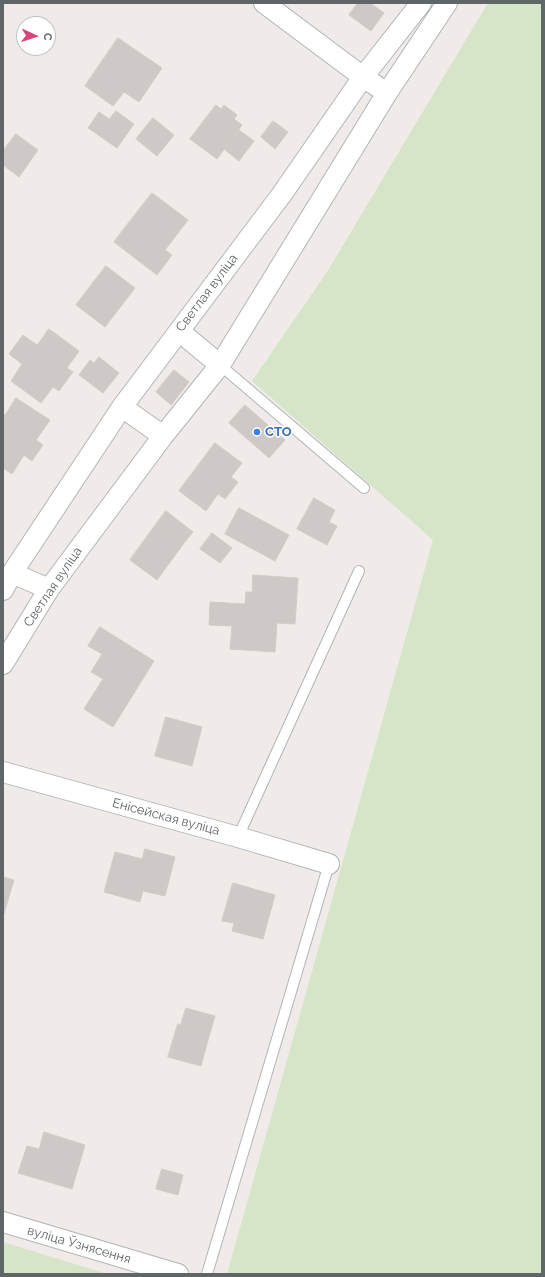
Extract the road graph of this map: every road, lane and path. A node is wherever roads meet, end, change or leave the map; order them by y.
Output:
1 (264, 3) edge
2 (421, 3) edge
3 (447, 3) edge
4 (363, 77) junction
5 (387, 93) junction
6 (179, 331) junction
7 (220, 365) junction
8 (122, 407) junction
9 (163, 436) junction
10 (364, 488) dead end
11 (359, 571) dead end
12 (7, 581) edge
13 (49, 589) junction
14 (3, 664) edge
15 (3, 772) edge
16 (238, 837) junction
17 (329, 864) joint
18 (3, 1222) edge
19 (178, 1274) edge
20 (207, 1274) edge

1 - 4 street
2 - 4 street, Светлая вуліца
3 - 5 street, Светлая вуліца
4 - 5 street
4 - 6 street, Светлая вуліца
5 - 7 street, Светлая вуліца
6 - 7 street
6 - 8 street, Светлая вуліца
7 - 9 street, Светлая вуліца
7 - 10 lane
8 - 9 street
8 - 12 street, Светлая вуліца
9 - 13 street, Светлая вуліца
11 - 16 lane
12 - 13 street
13 - 14 street, Светлая вуліца
15 - 16 street, Енісейская вуліца
16 - 17 street, Енісейская вуліца
17 - 20 lane
18 - 19 street, вуліца Ўзнясення

